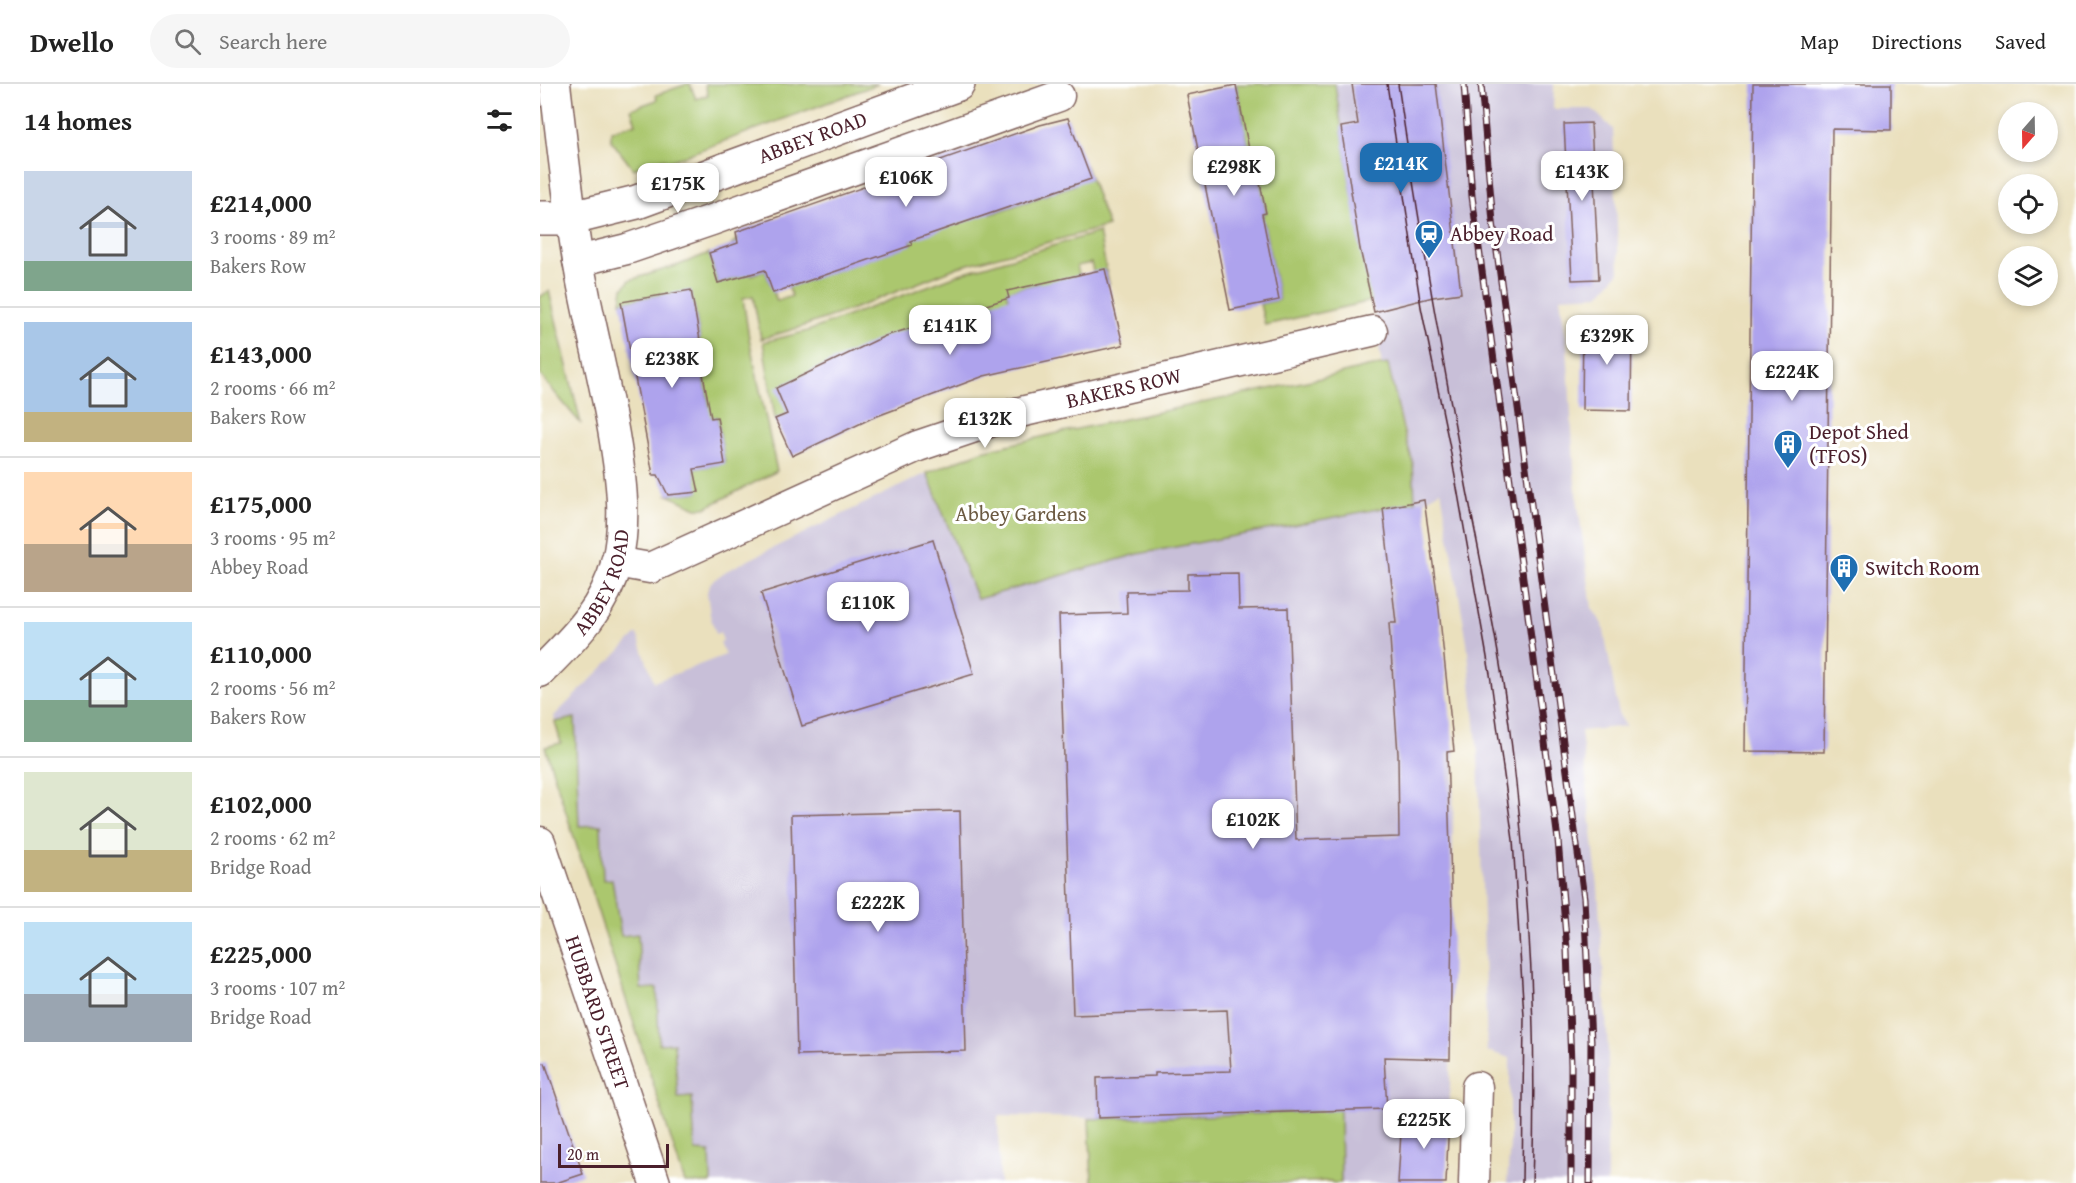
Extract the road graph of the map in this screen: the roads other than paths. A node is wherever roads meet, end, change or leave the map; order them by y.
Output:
1 (555, 84) edge
2 (958, 84) edge
3 (1059, 96) dead end
4 (540, 218) edge
5 (573, 218) junction
6 (578, 261) junction
7 (1372, 331) dead end
8 (616, 562) junction
9 (540, 672) edge
10 (540, 842) edge
11 (1478, 1087) dead end
12 (655, 1183) edge
13 (1474, 1183) edge

1 - 5 street
2 - 5 street, ABBEY ROAD
3 - 6 street, ABBEY ROAD
4 - 5 street
5 - 6 street, ABBEY ROAD
6 - 8 street, ABBEY ROAD
7 - 8 street, BAKERS ROW
8 - 9 street, ABBEY ROAD
10 - 12 street, HUBBARD STREET
11 - 13 street

